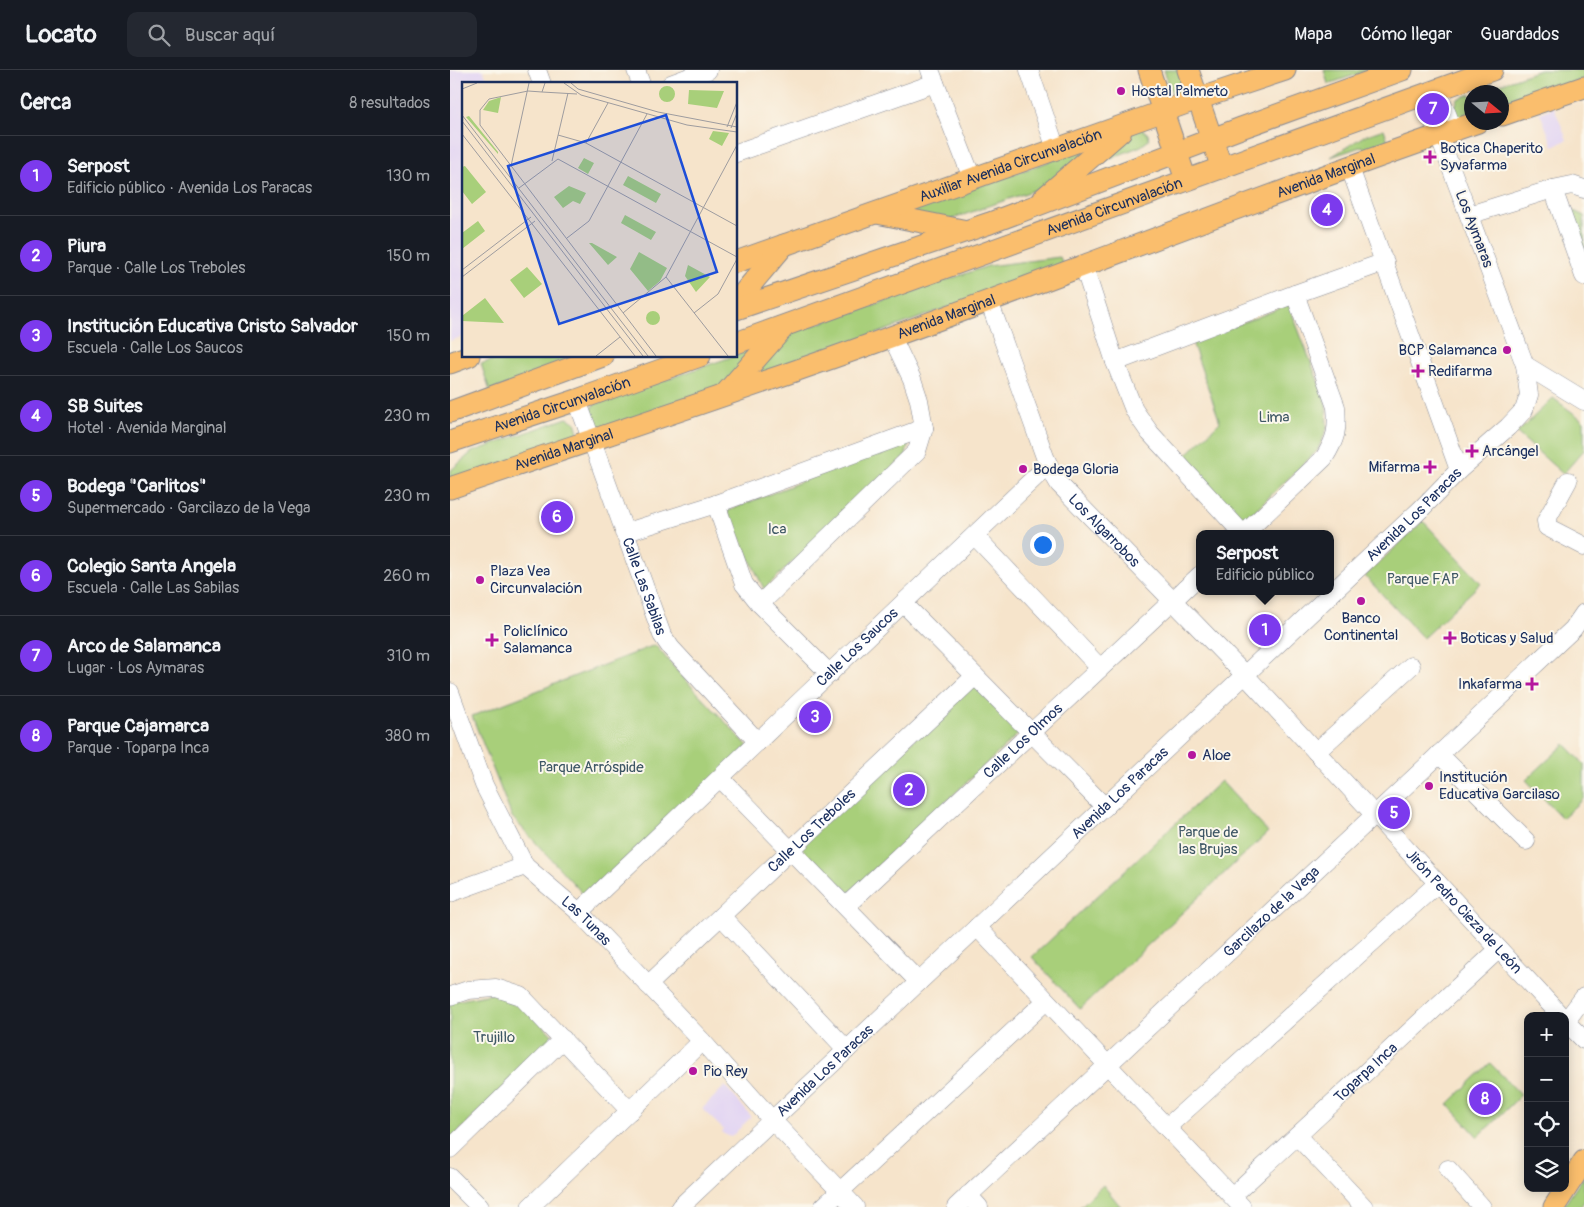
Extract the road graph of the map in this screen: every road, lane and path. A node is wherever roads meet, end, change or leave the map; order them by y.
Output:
1 (537, 70) edge
2 (636, 70) edge
3 (708, 70) edge
4 (1029, 70) edge
5 (1149, 70) edge
6 (1188, 70) edge
7 (1285, 70) edge
8 (1402, 70) edge
9 (1492, 70) edge
10 (932, 76) edge
11 (541, 82) edge
12 (640, 82) edge
13 (676, 82) edge
14 (1443, 88) junction
15 (1581, 89) edge
16 (1418, 97) junction
17 (1198, 99) junction
18 (1163, 111) junction
19 (1509, 113) edge
20 (1131, 122) junction
21 (1464, 127) edge
22 (1447, 133) junction
23 (1212, 138) junction
24 (1056, 149) junction
25 (1177, 152) junction
26 (738, 153) edge
27 (1222, 168) junction
28 (1350, 168) junction
29 (972, 178) junction
30 (1186, 180) junction
31 (1553, 189) junction
32 (1584, 189) edge
33 (1033, 208) junction
34 (876, 213) junction
35 (1469, 215) junction
36 (967, 231) junction
37 (784, 245) junction
38 (738, 261) edge
39 (1385, 262) junction
40 (1084, 267) junction
41 (1584, 276) edge
42 (1295, 294) junction
43 (738, 300) edge
44 (989, 301) junction
45 (738, 308) edge
46 (785, 326) junction
47 (892, 337) junction
48 (738, 342) edge
49 (464, 358) edge
50 (598, 358) edge
51 (694, 358) edge
52 (1115, 362) junction
53 (450, 363) edge
54 (1526, 365) junction
55 (725, 395) junction
56 (577, 400) junction
57 (1584, 401) edge
58 (450, 412) edge
59 (924, 428) junction
60 (591, 440) junction
61 (450, 442) edge
62 (1048, 465) junction
63 (1459, 470) junction
64 (1568, 481) dead end
65 (450, 488) edge
66 (716, 504) junction
67 (1240, 530) edge
68 (1248, 530) edge
69 (624, 534) junction
70 (974, 536) junction
71 (1584, 546) edge
72 (1196, 579) edge
73 (1334, 591) edge
74 (1330, 595) edge
75 (1173, 601) junction
76 (760, 604) junction
77 (904, 604) junction
78 (1584, 613) edge
79 (1578, 635) edge
80 (1411, 666) dead end
81 (1100, 668) junction
82 (830, 674) junction
83 (1245, 675) junction
84 (975, 676) junction
85 (450, 692) edge
86 (1031, 733) junction
87 (758, 742) junction
88 (1316, 752) junction
89 (1439, 754) junction
90 (720, 778) junction
91 (1105, 807) junction
92 (1374, 815) junction
93 (1526, 841) dead end
94 (791, 850) junction
95 (525, 866) junction
96 (1438, 883) junction
97 (450, 893) edge
98 (846, 906) junction
99 (579, 912) junction
100 (721, 916) junction
101 (977, 928) junction
102 (1499, 949) junction
103 (919, 982) junction
104 (648, 985) junction
105 (450, 996) edge
106 (1584, 997) edge
107 (1046, 1001) junction
108 (1557, 1012) edge
109 (1569, 1017) edge
110 (1569, 1024) edge
111 (563, 1039) junction
112 (1584, 1040) edge
113 (702, 1041) junction
114 (847, 1050) junction
115 (1107, 1065) junction
116 (630, 1111) junction
117 (772, 1120) junction
118 (1167, 1126) junction
119 (1297, 1136) junction
120 (450, 1149) edge
121 (1584, 1161) edge
122 (1448, 1169) dead end
123 (450, 1176) edge
124 (840, 1192) junction
125 (1237, 1201) edge
126 (968, 1203) edge
127 (480, 1207) edge
128 (530, 1207) edge
129 (680, 1207) edge
130 (823, 1207) edge
131 (855, 1207) edge
132 (1364, 1207) edge
133 (1482, 1207) edge
134 (1554, 1207) edge

1 - 11 street
2 - 12 street
3 - 13 street
4 - 24 street
5 - 18 main road
6 - 17 main road
7 - 17 main road, Auxiliar Avenida Circunvalación
8 - 23 main road, Avenida Circunvalación
9 - 14 main road, Avenida Circunvalación
10 - 26 street
10 - 29 street
14 - 16 main road, Avenida Circunvalación
14 - 22 street, Los Aymaras
15 - 19 main road
16 - 22 street, Los Aymaras
16 - 27 main road, Avenida Circunvalación
17 - 18 main road, Auxiliar Avenida Circunvalación
17 - 23 main road
18 - 20 main road, Auxiliar Avenida Circunvalación
18 - 25 main road
20 - 24 main road, Auxiliar Avenida Circunvalación
20 - 33 main road
21 - 22 main road, Avenida Marginal
22 - 28 main road, Avenida Marginal
22 - 35 street, Los Aymaras
23 - 25 main road, Avenida Circunvalación
23 - 27 main road
24 - 29 main road, Auxiliar Avenida Circunvalación
25 - 30 main road
25 - 33 main road, Avenida Circunvalación
27 - 30 main road, Avenida Circunvalación
28 - 39 street
28 - 40 main road, Avenida Marginal
29 - 34 main road, Auxiliar Avenida Circunvalación
30 - 46 main road, Avenida Circunvalación
31 - 32 street
31 - 35 street
31 - 41 street
33 - 36 main road, Avenida Circunvalación
34 - 36 main road
34 - 37 main road, Auxiliar Avenida Circunvalación
35 - 54 street, Los Aymaras
36 - 45 main road, Avenida Circunvalación
37 - 38 main road, Auxiliar Avenida Circunvalación
37 - 43 main road
39 - 42 street
39 - 63 street
40 - 44 main road, Avenida Marginal
40 - 52 street
42 - 52 street
42 - 68 street
44 - 47 main road, Avenida Marginal
44 - 62 street, Los Algarrobos
46 - 48 main road, Avenida Circunvalación
46 - 55 main road
47 - 55 main road, Avenida Marginal
47 - 59 street
49 - 53 main road
50 - 58 main road, Avenida Circunvalación
51 - 56 main road, Avenida Circunvalación
52 - 67 street
54 - 57 street
54 - 63 street, Avenida Los Paracas
55 - 60 main road, Avenida Marginal
56 - 60 street, Calle Las Sabilas
56 - 61 main road, Avenida Circunvalación
59 - 66 street
59 - 76 street
60 - 65 main road, Avenida Marginal
60 - 69 street, Calle Las Sabilas
62 - 70 street, Calle Los Saucos
62 - 75 street, Los Algarrobos
63 - 73 street, Avenida Los Paracas
64 - 71 street
66 - 69 street
66 - 76 street
69 - 87 street, Calle Las Sabilas
70 - 77 street, Calle Los Saucos
70 - 81 street
72 - 75 street, Calle Los Olmos
74 - 83 street, Avenida Los Paracas
75 - 81 street, Calle Los Olmos
75 - 83 street, Los Algarrobos
76 - 82 street
77 - 82 street, Calle Los Saucos
77 - 84 street
78 - 79 street, Garcilazo de la Vega
79 - 89 street, Garcilazo de la Vega
80 - 88 street
81 - 86 street, Calle Los Olmos
82 - 87 street, Calle Los Saucos
83 - 88 street, Jirón Pedro Cieza de León
83 - 91 street, Avenida Los Paracas
84 - 86 street
84 - 94 street, Calle Los Treboles
85 - 95 street, Las Tunas
86 - 91 street
86 - 98 street, Calle Los Olmos
87 - 90 street, Calle Los Saucos
88 - 92 street, Jirón Pedro Cieza de León
89 - 92 street, Garcilazo de la Vega
89 - 93 street
90 - 94 street
90 - 99 street, Calle Los Saucos
91 - 101 street, Avenida Los Paracas
92 - 96 street, Jirón Pedro Cieza de León
92 - 115 street, Garcilazo de la Vega
94 - 98 street
94 - 100 street, Calle Los Treboles
95 - 97 street
95 - 99 street, Las Tunas
96 - 102 street, Jirón Pedro Cieza de León
96 - 118 street
98 - 103 street
99 - 104 street, Las Tunas
100 - 104 street, Calle Los Treboles
100 - 114 street
101 - 103 street, Avenida Los Paracas
101 - 107 street
102 - 108 street, Jirón Pedro Cieza de León
102 - 119 street, Toparpa Inca
103 - 114 street, Avenida Los Paracas
104 - 113 street, Las Tunas
105 - 111 street
106 - 109 street
107 - 115 street
107 - 124 street
110 - 112 street
111 - 116 street
111 - 120 street
113 - 116 street
113 - 117 street, Las Tunas
114 - 117 street, Avenida Los Paracas
115 - 118 street
115 - 126 street, Garcilazo de la Vega
116 - 128 street
117 - 124 street, Las Tunas
117 - 129 street, Avenida Los Paracas
118 - 125 street
119 - 125 street, Toparpa Inca
119 - 132 street
121 - 134 main road
122 - 133 street
123 - 127 street
124 - 130 street
124 - 131 street, Las Tunas

